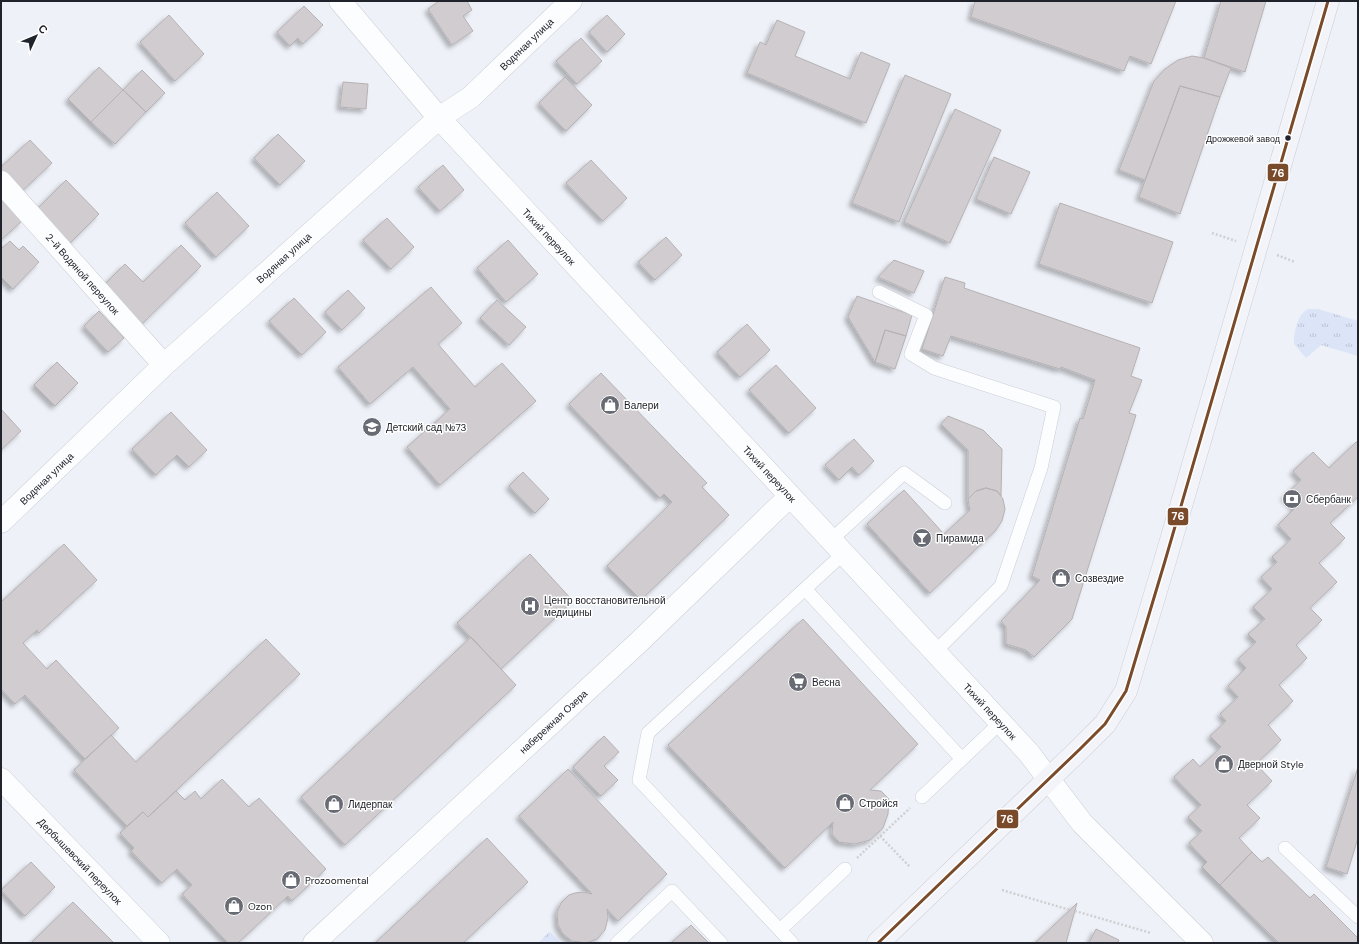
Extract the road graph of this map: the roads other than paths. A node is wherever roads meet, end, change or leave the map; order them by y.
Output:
1 (340, 1) edge
2 (571, 1) edge
3 (1328, 1) edge
4 (438, 118) junction
5 (1, 182) edge
6 (879, 292) dead end
7 (164, 365) junction
8 (790, 496) junction
9 (945, 503) dead end
10 (1, 522) edge
11 (838, 546) junction
12 (805, 589) junction
13 (935, 652) junction
14 (1001, 722) junction
15 (962, 759) junction
16 (1, 779) edge
17 (1050, 780) junction
18 (922, 797) road end
19 (1285, 848) dead end
20 (844, 869) road end
21 (1358, 917) edge
22 (780, 930) junction
23 (159, 943) edge
24 (314, 943) edge
25 (617, 943) edge
26 (721, 943) edge
27 (792, 943) edge
28 (878, 943) edge
29 (1202, 943) edge

1 - 4 street, Тихий переулок
2 - 4 street, Водяная улица
3 - 17 main road
4 - 7 street, Водяная улица
4 - 8 street, Тихий переулок
5 - 7 street, 2-й Водяной переулок
6 - 13 lane
7 - 10 street, Водяная улица
8 - 11 street, Тихий переулок
8 - 24 street, набережная Озера
9 - 11 lane
11 - 12 lane
11 - 13 street, Тихий переулок
12 - 15 lane
12 - 22 lane
13 - 14 street, Тихий переулок
14 - 15 lane
14 - 17 street, Тихий переулок
15 - 18 lane
16 - 23 street, Дербышевский переулок
17 - 28 main road
17 - 29 street, Тихий переулок
19 - 21 lane
20 - 22 lane
22 - 27 lane
25 - 26 lane

